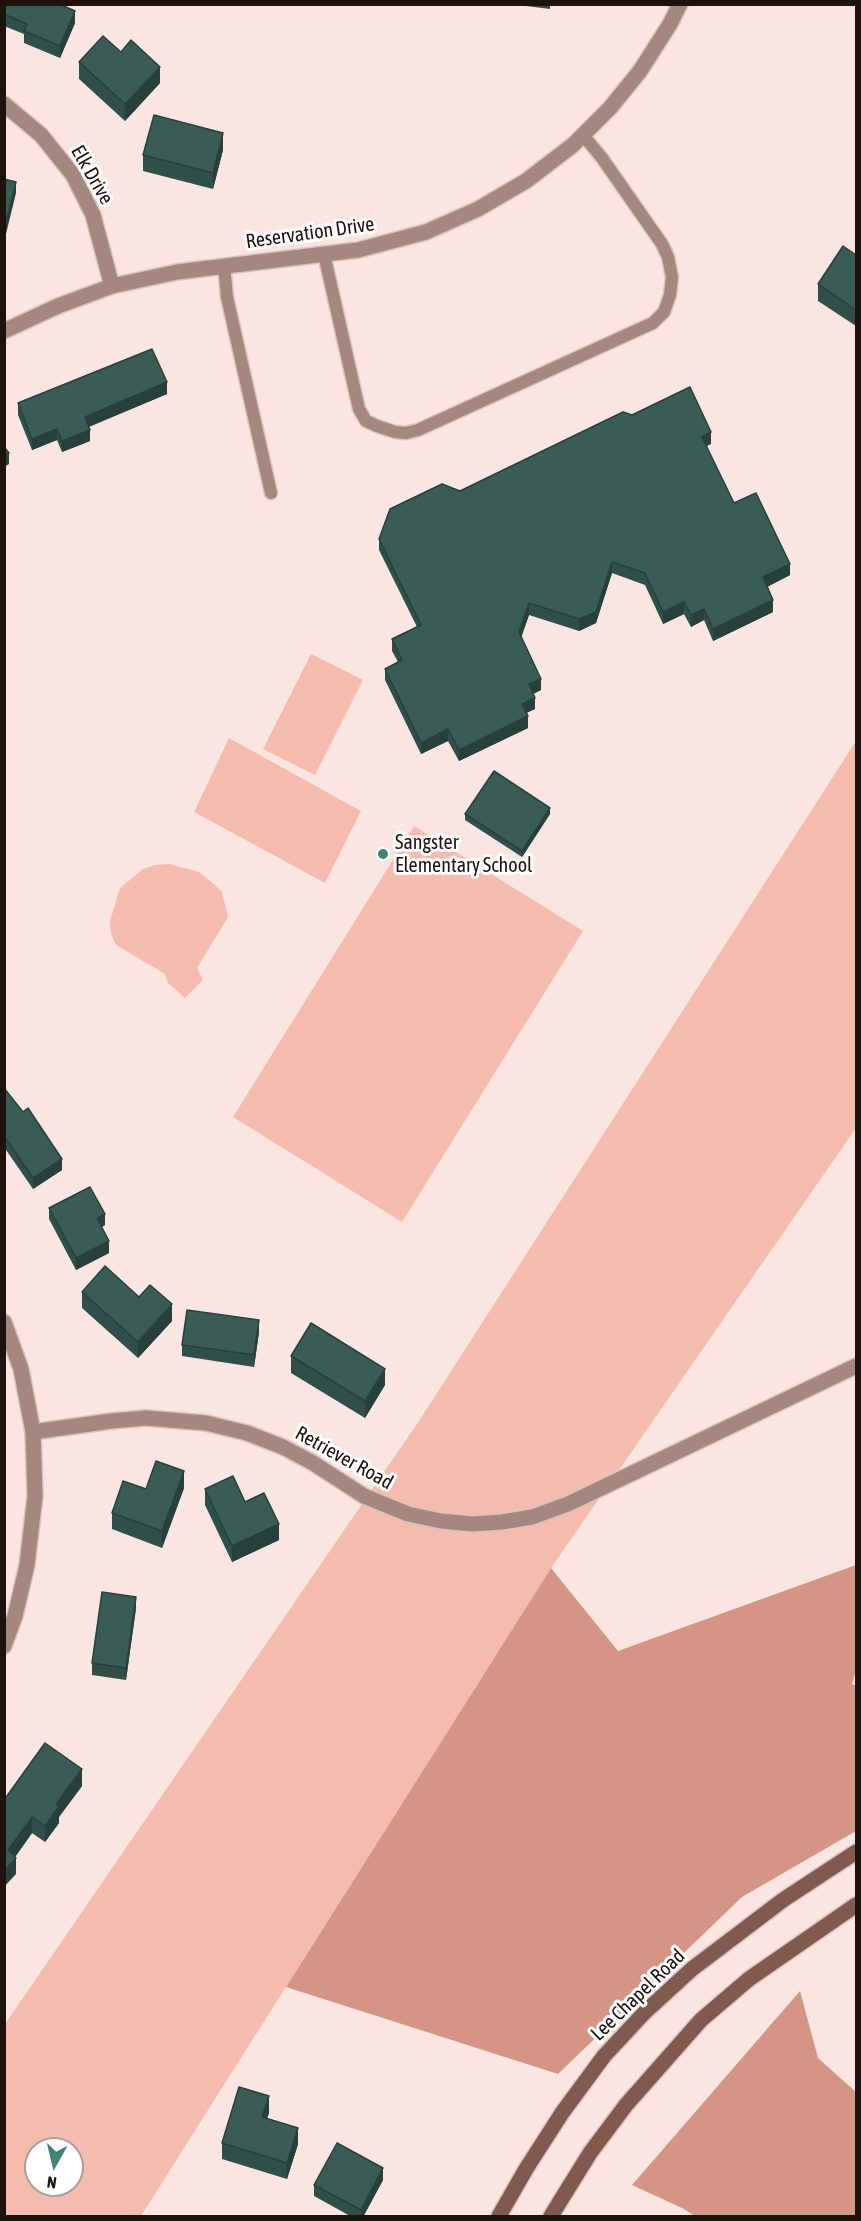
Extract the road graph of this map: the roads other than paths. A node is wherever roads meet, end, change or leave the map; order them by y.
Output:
1 (680, 4) edge
2 (4, 104) edge
3 (583, 135) junction
4 (324, 254) junction
5 (224, 265) junction
6 (112, 286) junction
7 (4, 331) edge
8 (271, 493) dead end
9 (4, 1322) edge
10 (856, 1366) edge
11 (33, 1432) junction
12 (4, 1646) edge
13 (856, 1852) edge
14 (856, 1905) edge
15 (500, 2217) edge
16 (551, 2217) edge

1 - 3 street, Reservation Drive
2 - 6 street, Elk Drive
3 - 4 street, Reservation Drive
3 - 4 lane
4 - 5 street, Reservation Drive
5 - 6 street, Reservation Drive
5 - 8 lane
6 - 7 street, Reservation Drive
9 - 11 street
10 - 11 street, Retriever Road
11 - 12 street
13 - 15 main road, Lee Chapel Road
14 - 16 main road

